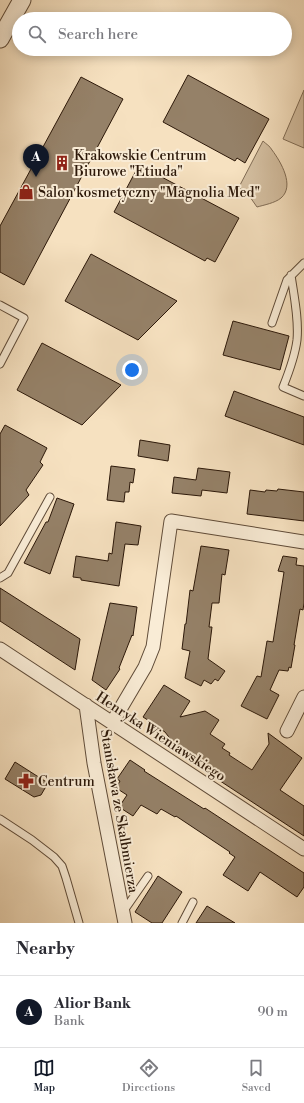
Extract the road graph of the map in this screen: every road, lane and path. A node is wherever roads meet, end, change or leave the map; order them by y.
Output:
1 (22, 0) edge
2 (15, 12) edge
3 (12, 18) edge
4 (0, 39) edge
5 (304, 263) edge
6 (291, 275) junction
7 (0, 305) edge
8 (272, 323) dead end
9 (0, 364) edge
10 (304, 396) edge
11 (50, 497) dead end
12 (304, 542) edge
13 (0, 578) edge
14 (0, 649) edge
15 (304, 697) edge
16 (86, 705) junction
17 (112, 723) junction
18 (287, 731) dead end
19 (0, 819) edge
20 (304, 849) edge
21 (148, 876) dead end
22 (193, 902) dead end
23 (124, 917) edge
24 (79, 923) edge
25 (182, 923) edge

1 - 2 street
3 - 4 street
5 - 6 lane
6 - 8 lane
6 - 10 lane
7 - 9 lane
11 - 13 lane
12 - 17 street
14 - 16 street, Henryka Wieniawskiego
15 - 18 street
16 - 17 street, Henryka Wieniawskiego
16 - 23 street, Stanisława ze Skalbmierza
17 - 20 street, Henryka Wieniawskiego
19 - 24 lane
21 - 23 lane
22 - 25 lane

